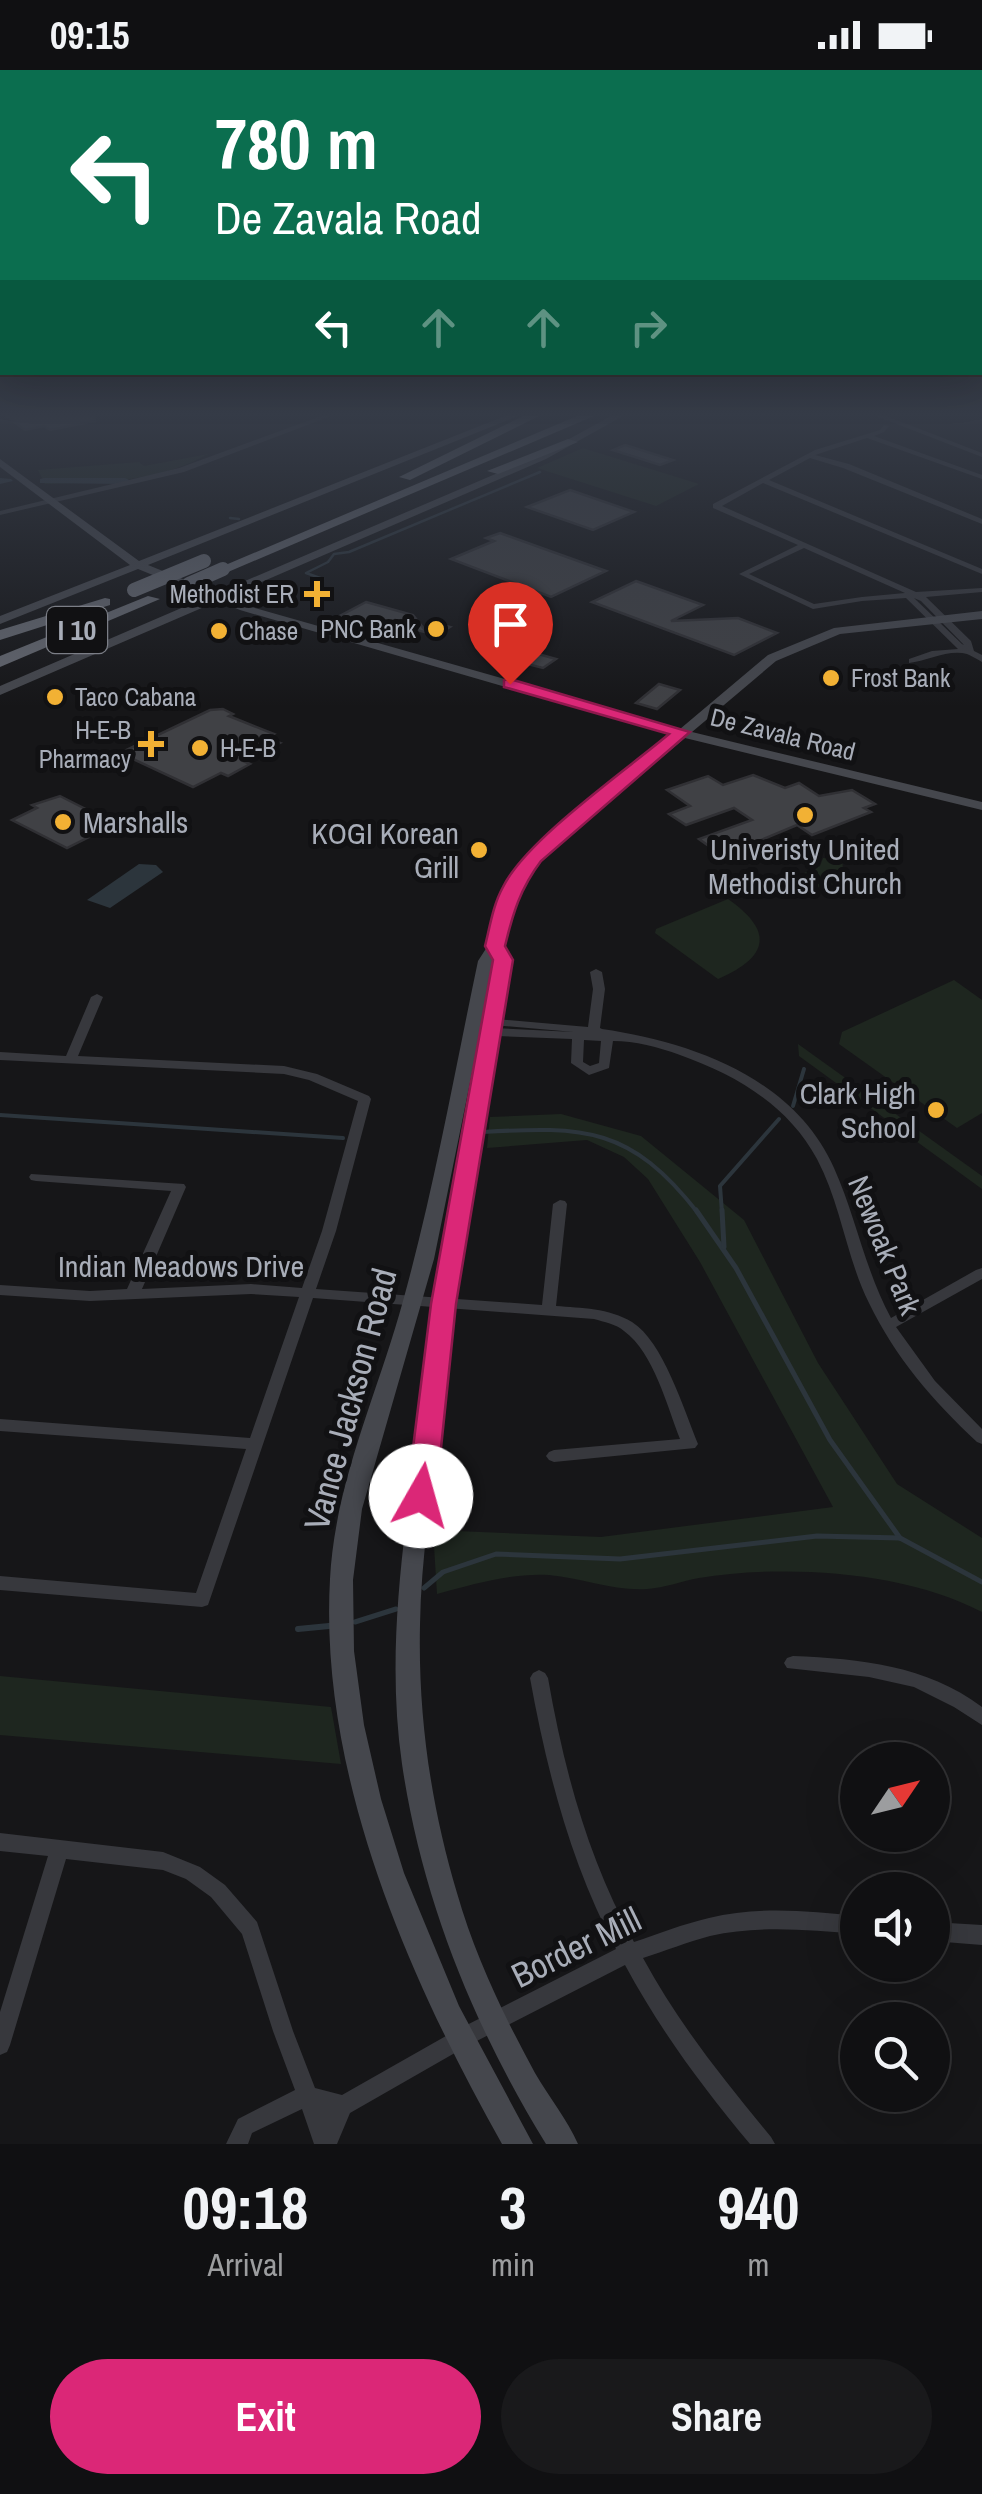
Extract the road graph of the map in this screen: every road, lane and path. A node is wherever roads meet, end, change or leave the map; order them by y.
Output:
1 (64, 513) edge
2 (271, 513) edge
3 (321, 513) edge
4 (357, 513) edge
5 (372, 513) edge
6 (412, 513) edge
7 (731, 513) edge
8 (842, 513) edge
9 (188, 546) junction
10 (803, 546) junction
11 (273, 548) junction
12 (122, 550) junction
13 (143, 563) junction
14 (982, 572) edge
15 (109, 576) junction
16 (261, 580) junction
17 (982, 590) edge
18 (910, 595) junction
19 (224, 596) junction
20 (105, 602) junction
21 (930, 604) junction
22 (918, 606) junction
23 (251, 607) junction
24 (184, 614) junction
25 (982, 618) edge
26 (0, 620) edge
27 (942, 621) junction
28 (0, 635) edge
29 (0, 648) edge
30 (982, 649) edge
31 (969, 650) junction
32 (982, 660) edge
33 (912, 661) dead end
34 (0, 662) edge
35 (0, 692) edge
36 (681, 732) junction
37 (982, 806) edge
38 (596, 972) dead end
39 (97, 996) dead end
40 (482, 1026) junction
41 (594, 1029) junction
42 (578, 1037) junction
43 (626, 1038) junction
44 (606, 1039) junction
45 (0, 1056) edge
46 (70, 1060) junction
47 (36, 1177) dead end
48 (560, 1204) dead end
49 (981, 1274) edge
50 (0, 1290) edge
51 (132, 1294) junction
52 (308, 1294) junction
53 (413, 1302) junction
54 (444, 1304) junction
55 (548, 1311) junction
56 (889, 1325) junction
57 (0, 1424) edge
58 (982, 1438) edge
59 (256, 1444) junction
60 (554, 1456) dead end
61 (0, 1583) edge
62 (794, 1663) dead end
63 (540, 1678) dead end
64 (982, 1716) edge
65 (0, 1842) edge
66 (60, 1848) junction
67 (840, 1923) edge
68 (950, 1932) edge
69 (982, 1935) edge
70 (628, 1953) junction
71 (494, 2022) junction
72 (460, 2039) junction
73 (0, 2045) edge
74 (306, 2096) junction
75 (343, 2106) junction
76 (237, 2144) edge
77 (326, 2144) edge
78 (518, 2144) edge
79 (563, 2144) edge
80 (764, 2144) edge

1 - 12 main road, De Zavala Road
2 - 9 main road
3 - 20 highway, I 10, bridge
4 - 11 highway, I 10
5 - 11 highway
6 - 16 main road
7 - 10 street
8 - 14 street
9 - 12 main road
9 - 13 main road
9 - 16 main road
10 - 18 street
10 - 18 street
11 - 34 highway, I 10, bridge
12 - 13 main road, De Zavala Road
12 - 15 main road
13 - 15 main road
13 - 19 main road, De Zavala Road
15 - 24 main road
15 - 26 main road
16 - 19 main road
16 - 23 main road
17 - 18 street
18 - 21 street
18 - 22 street
19 - 23 main road, De Zavala Road
19 - 24 main road
20 - 28 highway
20 - 29 highway, I 10
21 - 22 street
21 - 27 street
22 - 27 street
23 - 24 main road
23 - 36 main road, De Zavala Road
24 - 35 main road
25 - 27 main road, Vance Jackson Road
27 - 31 street
27 - 36 main road, Vance Jackson Road
30 - 31 street
31 - 32 street
31 - 33 street
36 - 37 main road, De Zavala Road
36 - 40 main road, Vance Jackson Road
38 - 41 street
39 - 46 street
40 - 41 street, Newoak Park
40 - 42 street, Newoak Park
40 - 53 main road, Vance Jackson Road
40 - 54 main road, Vance Jackson Road
41 - 42 street
41 - 43 street, Newoak Park
41 - 44 street
42 - 44 street, Newoak Park
42 - 44 street
43 - 44 street, Newoak Park
43 - 56 street, Newoak Park
45 - 46 street
46 - 52 street
47 - 51 street
48 - 55 street
49 - 56 street
50 - 51 street, Indian Meadows Drive
51 - 52 street, Indian Meadows Drive
52 - 53 street, Indian Meadows Drive
52 - 59 street
53 - 54 street, Indian Meadows Drive
53 - 72 main road, Vance Jackson Road
54 - 55 street, Indian Meadows Drive
54 - 71 main road, Vance Jackson Road
55 - 60 street, Indian Meadows Drive
56 - 58 street, Newoak Park
57 - 59 street
59 - 61 street
62 - 64 street
63 - 70 street
65 - 66 street
66 - 73 street
66 - 74 street
67 - 70 street, Border Mill
68 - 69 street
70 - 71 street, Border Mill
70 - 80 street
71 - 72 street, Border Mill
71 - 79 main road, Vance Jackson Road
72 - 75 street, Border Mill
72 - 78 main road, Vance Jackson Road
74 - 75 street
74 - 76 street
74 - 77 street
75 - 77 street

